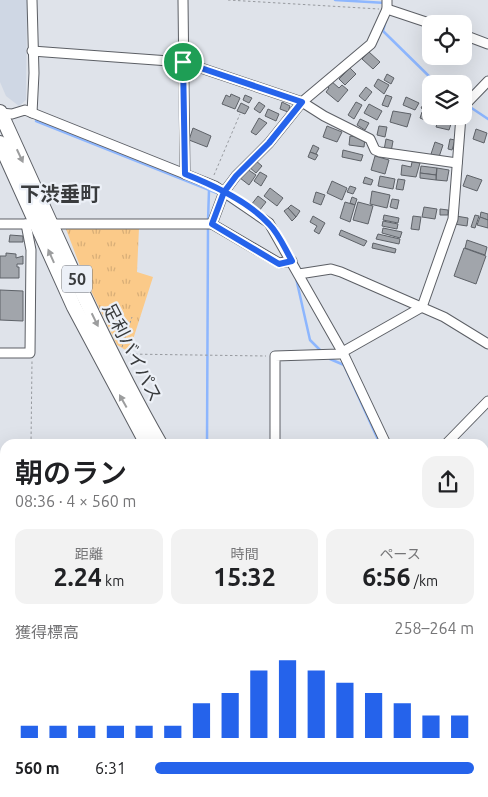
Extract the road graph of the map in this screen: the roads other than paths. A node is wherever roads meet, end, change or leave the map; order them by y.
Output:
1 (32, 0) edge
2 (183, 0) edge
3 (387, 5) edge
4 (422, 20) edge
5 (472, 38) edge
6 (488, 44) edge
7 (32, 51) junction
8 (183, 62) junction
9 (488, 81) edge
10 (472, 98) edge
11 (302, 102) junction
12 (0, 113) edge
13 (32, 113) junction
14 (461, 125) edge
15 (0, 143) edge
16 (457, 163) junction
17 (185, 174) junction
18 (224, 192) junction
19 (30, 223) junction
20 (0, 224) edge
21 (52, 224) junction
22 (212, 224) junction
23 (292, 261) junction
24 (299, 274) junction
25 (422, 307) junction
26 (488, 344) edge
27 (0, 353) edge
28 (343, 353) junction
29 (488, 401) edge
30 (144, 439) edge
31 (157, 439) edge
32 (275, 439) edge
33 (384, 439) edge
34 (451, 439) edge

1 - 7 street
2 - 8 street
3 - 4 street
3 - 11 street
5 - 6 street
7 - 8 street
7 - 13 street
8 - 11 street
8 - 17 street
9 - 10 street
11 - 16 street
11 - 18 street
12 - 13 street
12 -> 21 highway, 足利バイパス / 50
13 - 17 street
14 - 16 street
15 - 19 highway, 足利バイパス / 50
16 - 25 street
17 - 18 street
18 - 22 street
18 - 23 street
19 - 20 street
19 - 27 street
30 -> 19 highway, 足利バイパス / 50
21 - 22 street
21 -> 31 highway, 足利バイパス / 50
22 - 23 street
23 - 24 street
24 - 25 street
24 - 28 street
25 - 26 street
25 - 28 street
28 - 32 street
28 - 33 street
29 - 34 street

